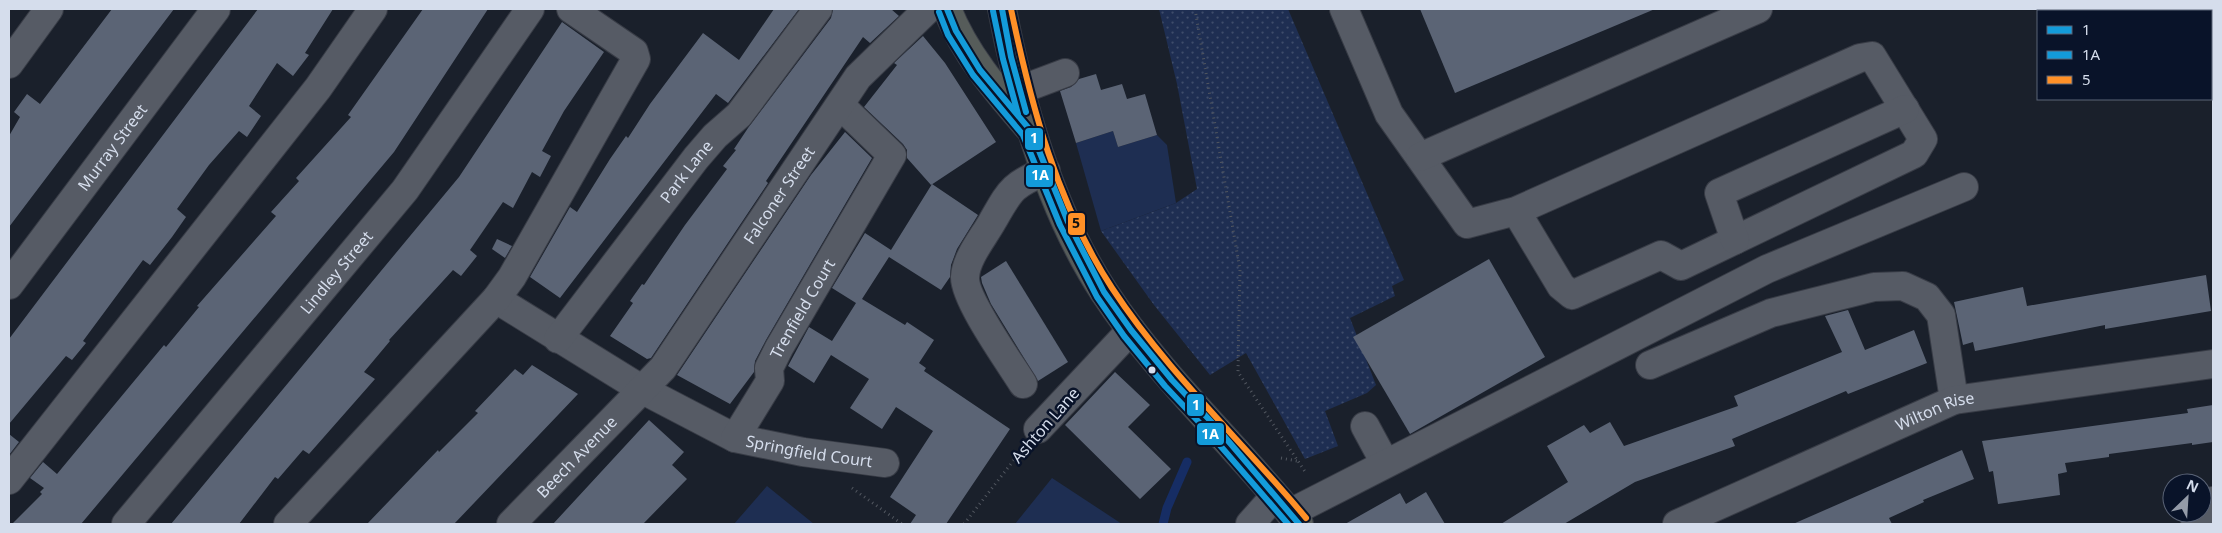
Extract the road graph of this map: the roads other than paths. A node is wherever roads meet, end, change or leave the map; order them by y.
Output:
1 (49, 9) edge
2 (216, 9) edge
3 (373, 9) edge
4 (530, 9) edge
5 (571, 9) edge
6 (818, 9) edge
7 (928, 9) edge
8 (947, 9) edge
9 (1002, 9) edge
10 (1344, 9) edge
11 (1758, 9) edge
12 (9, 64) edge
13 (1065, 73) dead end
14 (1020, 90) junction
15 (840, 105) junction
16 (1904, 109) junction
17 (1032, 131) junction
18 (1420, 157) junction
19 (1046, 171) junction
20 (1964, 188) dead end
21 (1516, 211) junction
22 (1735, 240) junction
23 (9, 285) edge
24 (496, 299) junction
25 (1131, 330) junction
26 (558, 339) junction
27 (2213, 364) edge
28 (1650, 365) dead end
29 (1023, 384) dead end
30 (643, 390) junction
31 (1954, 400) junction
32 (1365, 426) dead end
33 (1038, 429) road end
34 (735, 438) junction
35 (886, 463) dead end
36 (1385, 463) junction
37 (9, 480) edge
38 (2213, 501) edge
39 (1288, 511) edge
40 (126, 524) edge
41 (288, 524) edge
42 (511, 524) edge
43 (1250, 524) edge
44 (1677, 524) edge
45 (2195, 524) edge

1 - 12 street
2 - 23 street, Murray Street
3 - 37 street
4 - 40 street, Lindley Street
5 - 24 street
6 - 26 street, Park Lane
7 - 15 street, Falconer Street
8 - 17 main road
9 - 14 main road
10 - 18 street
11 - 18 street
13 - 14 street
14 - 17 main road
15 - 30 street, Falconer Street
15 - 34 street, Trenfield Court
16 - 21 street
16 - 22 street
16 - 22 street
17 - 19 main road
18 - 21 street
19 - 25 main road
19 - 29 street
20 - 36 street
21 - 22 street
24 - 26 street
24 - 41 street
25 - 33 street, Ashton Lane
25 - 39 main road
26 - 30 street
27 - 31 street, Wilton Rise
28 - 31 street
30 - 34 street
30 - 42 street, Beech Avenue
31 - 44 street, Wilton Rise
32 - 36 street
34 - 35 street, Springfield Court
36 - 39 street
38 - 45 street
39 - 43 street

